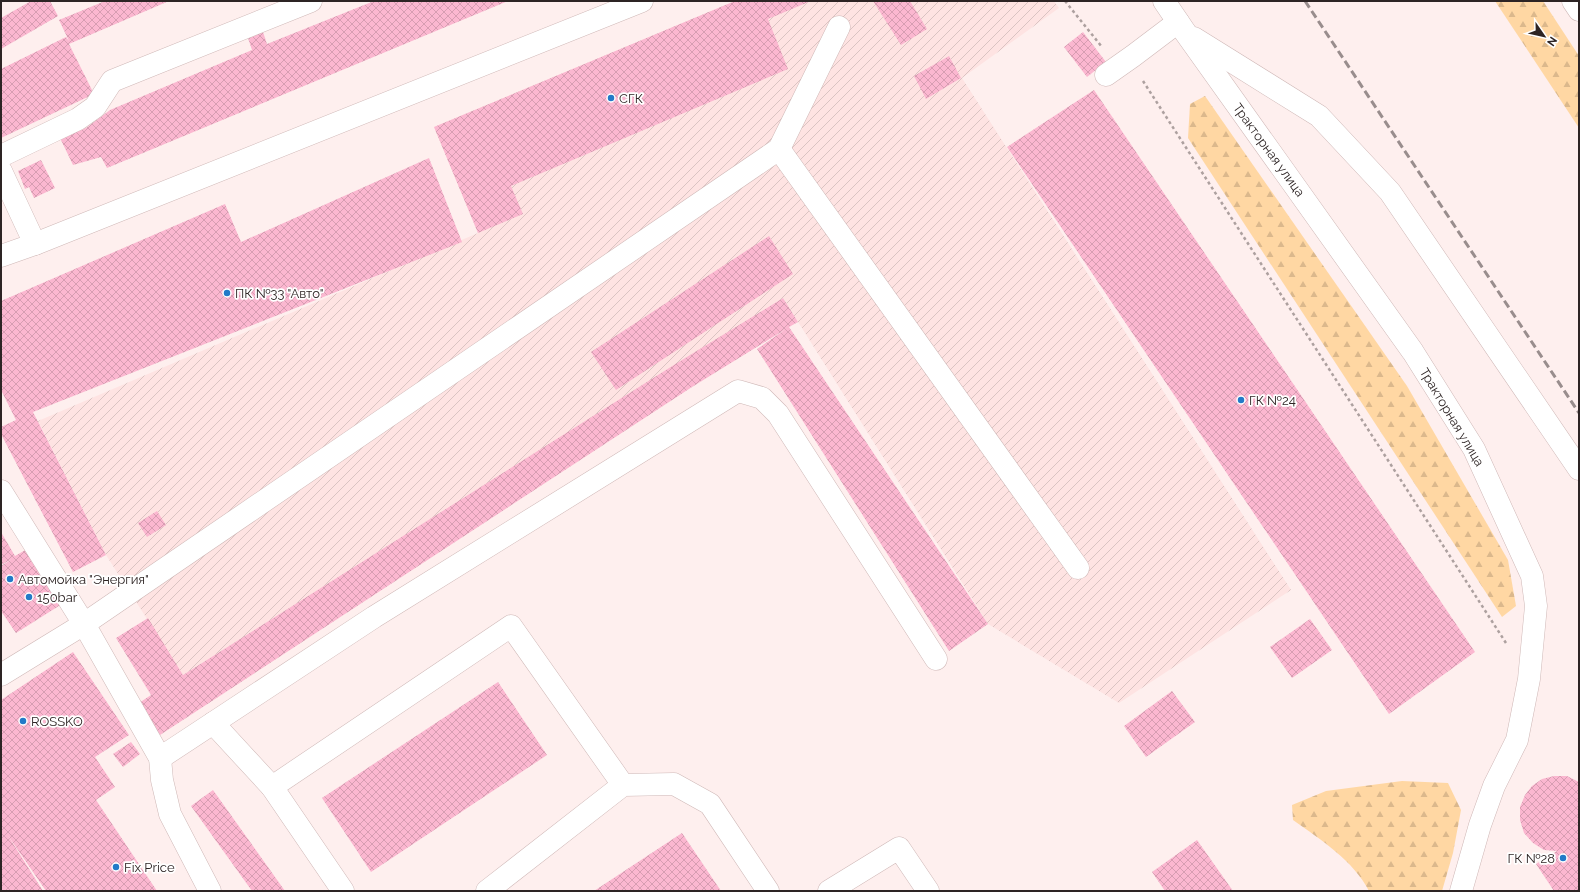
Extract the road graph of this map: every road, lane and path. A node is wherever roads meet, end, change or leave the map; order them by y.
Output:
1 (312, 1) edge
2 (642, 1) edge
3 (1065, 1) edge
4 (1164, 1) edge
5 (1573, 1) edge
6 (1579, 10) edge
7 (839, 27) dead end
8 (1182, 27) junction
9 (1117, 67) junction
10 (779, 149) junction
11 (1, 156) edge
12 (1, 171) edge
13 (35, 244) junction
14 (1, 256) edge
15 (1579, 469) edge
16 (2, 496) edge
17 (1078, 568) dead end
18 (84, 624) junction
19 (1508, 646) dead end
20 (936, 659) dead end
21 (1, 675) edge
22 (213, 723) junction
23 (160, 758) junction
24 (623, 785) junction
25 (272, 787) junction
26 (210, 891) edge
27 (343, 891) edge
28 (487, 891) edge
29 (768, 891) edge
30 (829, 891) edge
31 (928, 891) edge
32 (1461, 891) edge

1 - 11 street
2 - 13 street
3 - 9 path
4 - 8 street, Тракторная улица
5 - 6 street
7 - 10 street
8 - 9 street
8 - 15 street
8 - 32 street, Тракторная улица
9 - 19 path
10 - 17 street
10 - 18 street
12 - 13 street
13 - 14 street
16 - 18 street
18 - 21 street
18 - 23 street
20 - 22 street
22 - 23 street
22 - 25 street
23 - 26 street
24 - 25 street
24 - 28 street
24 - 29 street
25 - 27 street
30 - 31 street

